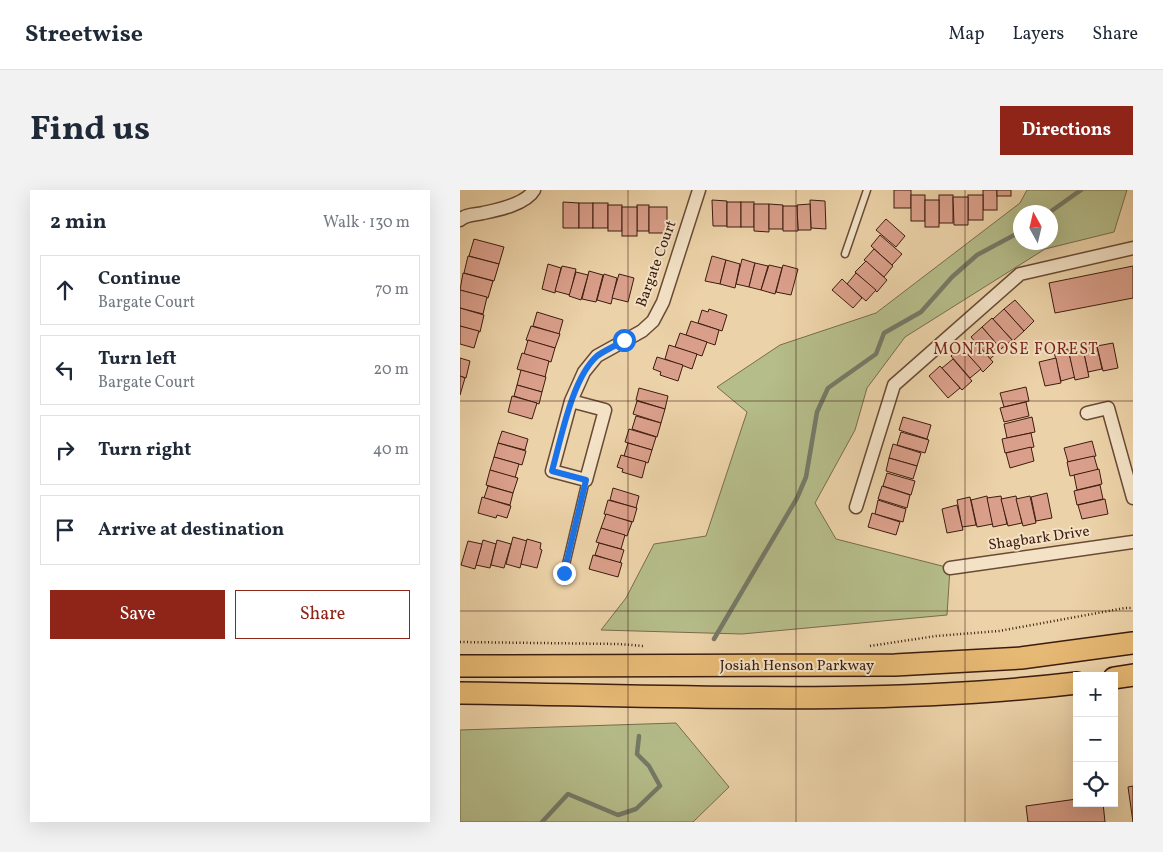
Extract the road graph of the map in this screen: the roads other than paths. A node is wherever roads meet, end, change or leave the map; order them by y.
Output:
1 (534, 190) edge
2 (699, 190) edge
3 (868, 190) edge
4 (461, 216) edge
5 (1133, 248) edge
6 (845, 254) dead end
7 (571, 402) junction
8 (1087, 413) dead end
9 (586, 480) junction
10 (1133, 498) edge
11 (856, 507) dead end
12 (1133, 542) edge
13 (950, 568) dead end
14 (564, 573) dead end
15 (1133, 644) edge
16 (460, 666) edge
17 (1133, 675) edge
18 (1118, 677) edge
19 (1073, 683) edge
20 (460, 692) edge

1 - 4 street
2 - 7 street, Bargate Court
3 - 6 lane
5 - 11 street
7 - 9 street, Bargate Court
7 - 9 street
8 - 10 street
9 - 14 lane
12 - 13 street, Shagbark Drive
15 - 16 main road, Josiah Henson Parkway
17 - 18 main road
19 - 20 main road, Josiah Henson Parkway

